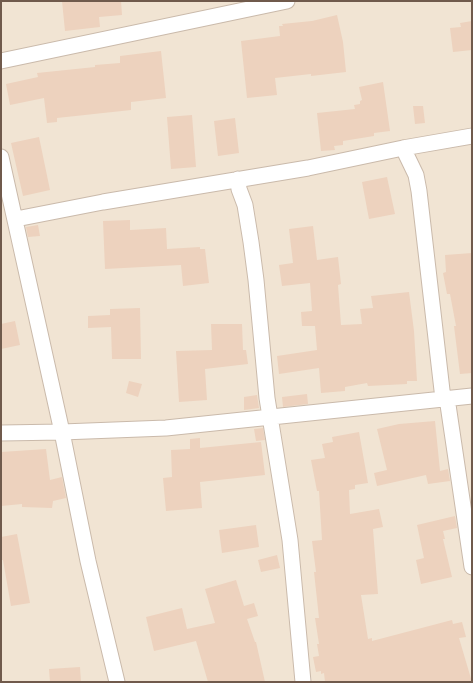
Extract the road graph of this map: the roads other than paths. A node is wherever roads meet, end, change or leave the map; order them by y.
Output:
1 (287, 1) edge
2 (1, 60) edge
3 (472, 136) edge
4 (403, 148) junction
5 (1, 157) edge
6 (238, 179) junction
7 (16, 220) junction
8 (472, 396) edge
9 (445, 399) junction
10 (271, 417) junction
11 (62, 432) junction
12 (1, 433) edge
13 (472, 567) edge
14 (117, 682) edge
15 (303, 682) edge

1 - 2 street
3 - 4 street
4 - 6 street
4 - 9 street
5 - 7 street
6 - 7 street
6 - 10 street
7 - 11 street
8 - 9 street
9 - 10 street
9 - 13 street
10 - 11 street
10 - 15 street
11 - 12 street
11 - 14 street

